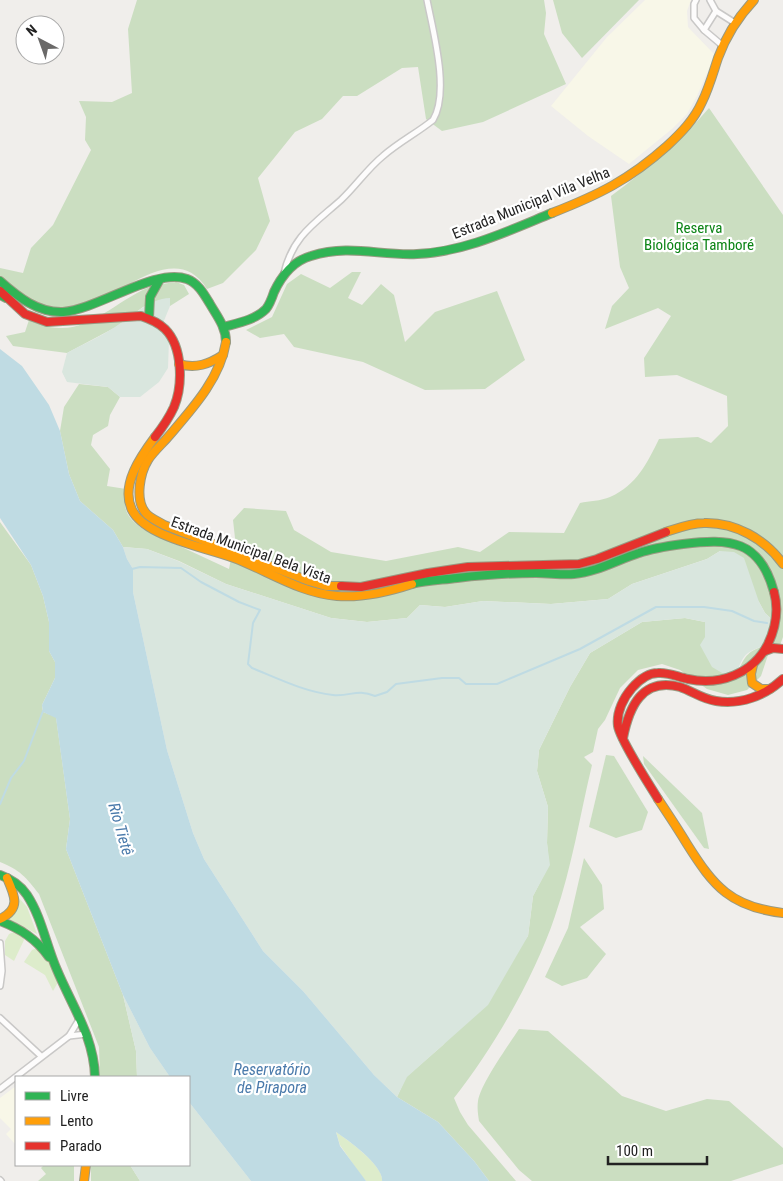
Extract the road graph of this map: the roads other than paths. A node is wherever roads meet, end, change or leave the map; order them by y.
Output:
1 (427, 0) edge
2 (696, 0) edge
3 (710, 0) edge
4 (754, 0) edge
5 (716, 11) junction
6 (735, 23) junction
7 (704, 30) junction
8 (723, 46) junction
9 (284, 274) junction
10 (160, 279) junction
11 (0, 280) edge
12 (0, 291) edge
13 (3, 296) edge
14 (149, 318) junction
15 (224, 327) junction
16 (224, 354) junction
17 (179, 364) junction
18 (783, 564) edge
19 (783, 649) edge
20 (765, 652) junction
21 (753, 665) junction
22 (783, 679) edge
23 (772, 689) junction
24 (623, 738) junction
25 (3, 876) edge
26 (783, 913) edge
27 (0, 920) edge
28 (0, 943) edge
29 (57, 970) junction
30 (0, 986) edge
31 (0, 1018) edge
32 (80, 1018) junction
33 (87, 1034) junction
34 (69, 1036) junction
35 (42, 1056) junction
36 (17, 1076) edge
37 (95, 1076) edge
38 (15, 1077) edge
39 (0, 1089) edge
40 (86, 1166) edge
41 (84, 1181) edge

1 - 9 street
2 - 7 street
3 - 5 street
4 - 6 main road, Estrada Municipal Vila Velha
5 - 6 street
5 - 7 street
6 - 8 main road, Estrada Municipal Vila Velha
7 - 8 street
8 - 9 main road, Estrada Municipal Vila Velha
9 - 15 main road, Estrada Municipal Vila Velha
10 - 11 main road
10 - 14 main road
10 - 15 main road
12 - 13 main road
13 - 14 main road
14 - 17 main road, Estrada Municipal Bela Vista
15 - 16 main road
16 - 17 main road
16 - 18 main road, Estrada Municipal Bela Vista
17 - 20 main road, Estrada Municipal Bela Vista
19 - 20 main road
20 - 21 main road, Estrada Municipal Bela Vista
21 - 23 main road
21 - 24 main road, Estrada Municipal Bela Vista
22 - 23 main road
23 - 24 main road
24 - 26 main road, Estrada Municipal Bela Vista
25 - 27 main road
25 - 29 main road
27 - 29 main road
28 - 30 street
29 - 32 main road
31 - 35 street
32 - 33 main road
32 - 34 street
33 - 34 street
33 - 37 main road
34 - 35 street
35 - 36 street
38 - 39 street
40 - 41 main road

